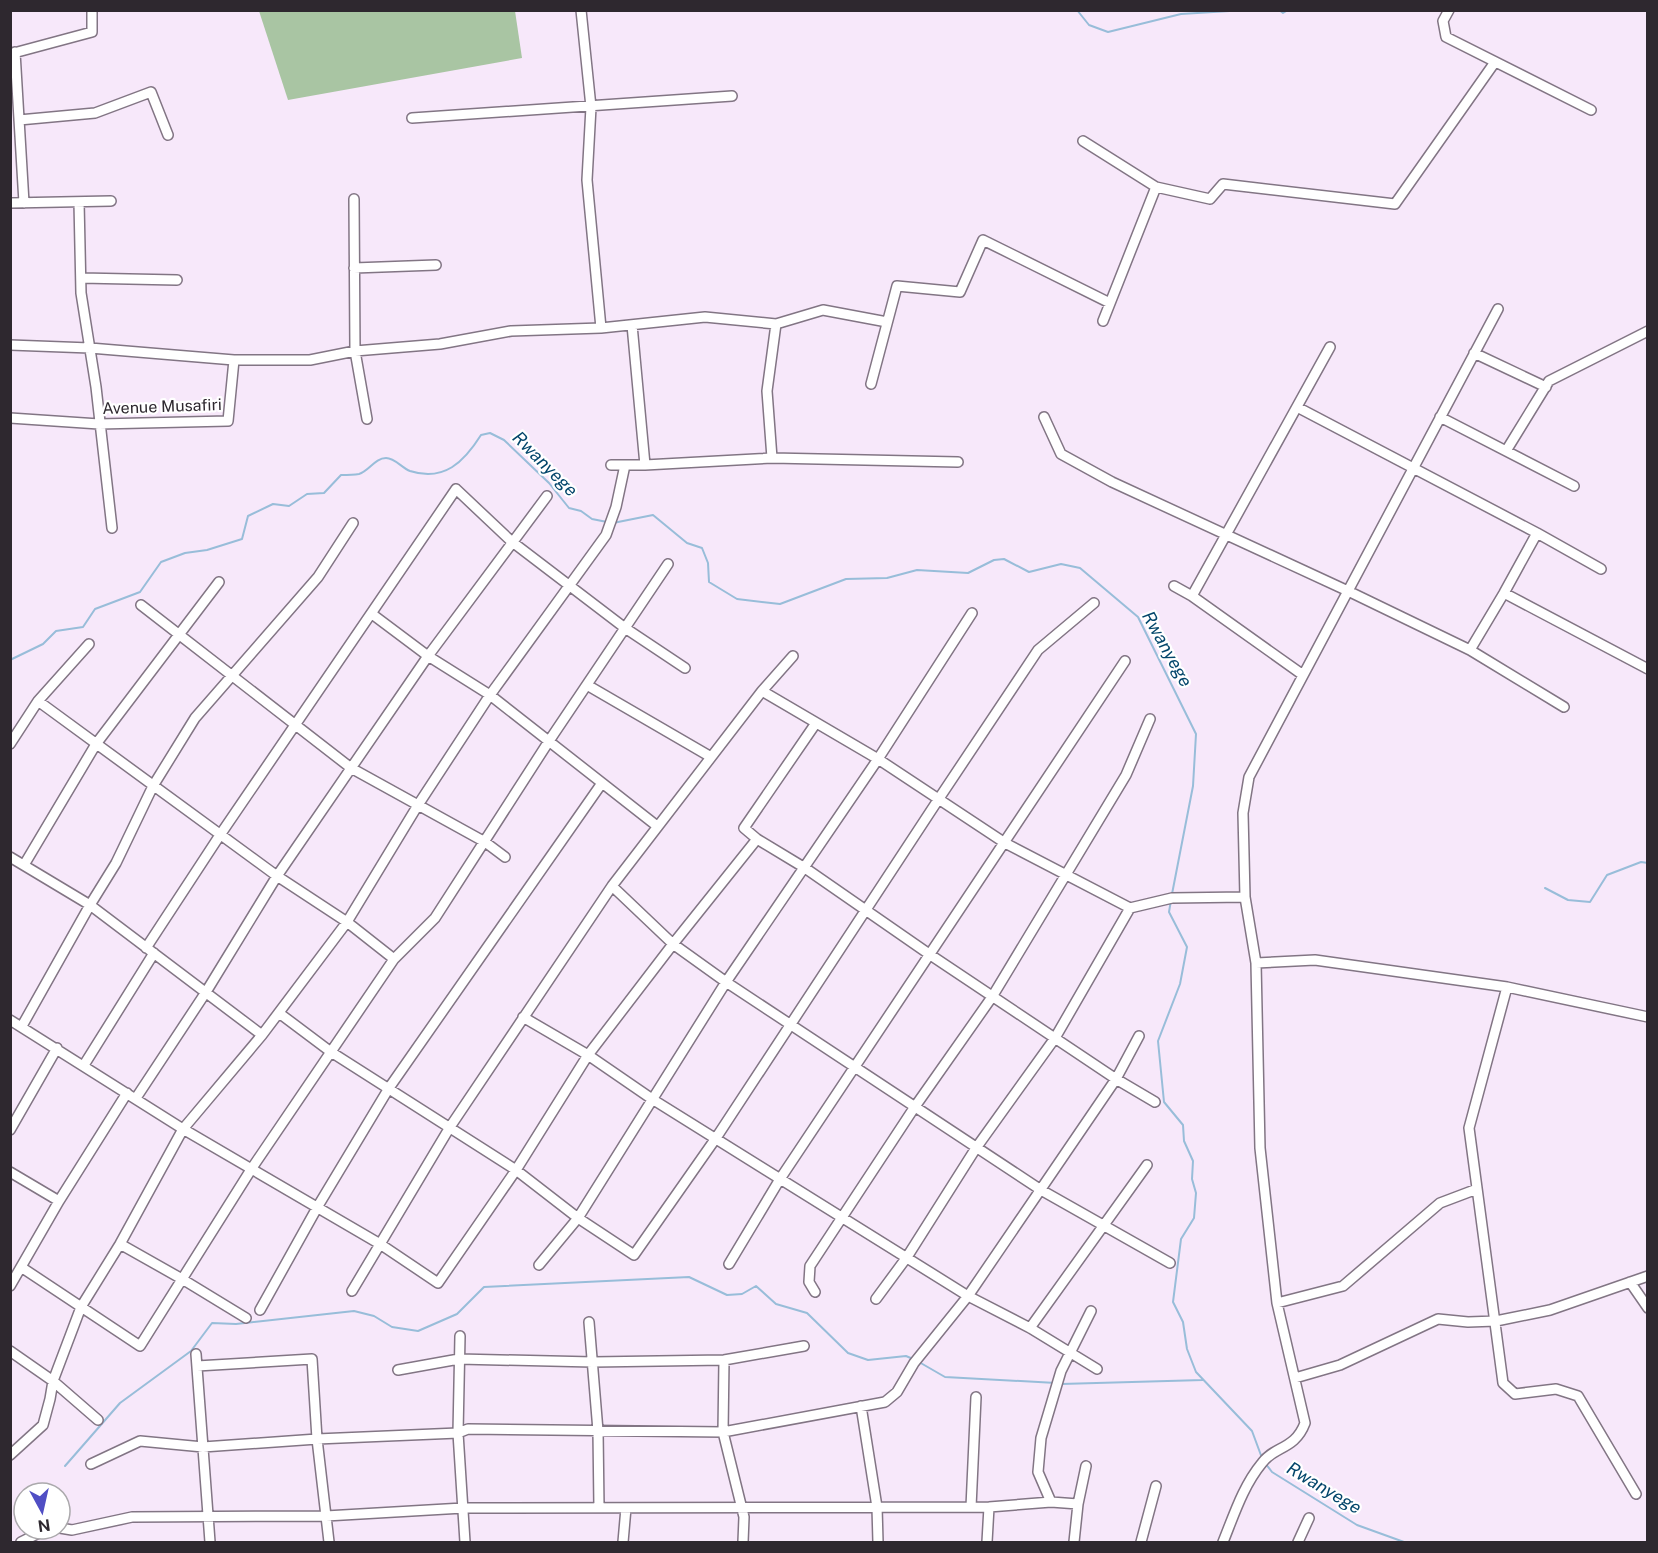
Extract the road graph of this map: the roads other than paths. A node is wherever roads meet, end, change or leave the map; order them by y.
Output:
1 (92, 10) edge
2 (580, 10) edge
3 (1449, 10) edge
4 (13, 53) edge
5 (1495, 62) junction
6 (732, 96) dead end
7 (591, 107) junction
8 (1591, 110) dead end
9 (412, 118) dead end
10 (19, 120) junction
11 (168, 135) dead end
12 (1083, 141) dead end
13 (1156, 187) junction
14 (354, 199) dead end
15 (111, 201) dead end
16 (10, 202) edge
17 (24, 202) junction
18 (79, 202) junction
19 (436, 265) dead end
20 (354, 268) junction
21 (81, 278) junction
22 (177, 280) dead end
23 (1110, 303) junction
24 (1498, 309) dead end
25 (1103, 321) dead end
26 (887, 322) junction
27 (776, 324) junction
28 (632, 325) junction
29 (601, 328) junction
30 (1647, 332) edge
31 (10, 345) edge
32 (1330, 347) dead end
33 (90, 348) junction
34 (355, 351) junction
35 (1474, 353) junction
36 (234, 360) junction
37 (871, 384) dead end
38 (1546, 387) junction
39 (1297, 407) junction
40 (1044, 417) dead end
41 (1440, 417) junction
42 (10, 418) edge
43 (367, 419) dead end
44 (99, 424) junction
45 (1506, 451) junction
46 (772, 458) junction
47 (958, 462) dead end
48 (611, 465) dead end
49 (625, 465) junction
50 (645, 465) junction
51 (1413, 469) junction
52 (1574, 486) dead end
53 (547, 496) dead end
54 (353, 523) dead end
55 (112, 528) dead end
56 (1537, 533) junction
57 (1226, 535) junction
58 (511, 542) junction
59 (668, 564) dead end
60 (1601, 569) dead end
61 (219, 582) dead end
62 (569, 586) junction
63 (1174, 586) dead end
64 (1348, 591) junction
65 (1504, 593) junction
66 (1192, 596) junction
67 (1094, 603) dead end
68 (141, 605) dead end
69 (972, 613) dead end
70 (372, 614) junction
71 (625, 628) junction
72 (178, 635) junction
73 (90, 644) dead end
74 (1470, 650) junction
75 (428, 656) junction
76 (793, 656) dead end
77 (1125, 661) dead end
78 (686, 668) dead end
79 (1647, 669) edge
80 (1303, 675) junction
81 (232, 676) junction
82 (587, 685) junction
83 (762, 691) junction
84 (489, 695) junction
85 (38, 701) junction
86 (1564, 707) dead end
87 (1150, 719) dead end
88 (816, 723) junction
89 (296, 725) junction
90 (549, 741) junction
91 (10, 744) edge
92 (96, 744) junction
93 (711, 757) junction
94 (878, 759) junction
95 (351, 768) junction
96 (602, 783) junction
97 (153, 786) junction
98 (938, 800) junction
99 (418, 805) junction
100 (657, 826) junction
101 (220, 834) junction
102 (757, 839) junction
103 (485, 842) junction
104 (1005, 843) junction
105 (10, 857) edge
106 (506, 857) dead end
107 (24, 865) junction
108 (806, 868) junction
109 (1066, 874) junction
110 (277, 876) junction
111 (612, 886) junction
112 (1245, 897) junction
113 (90, 905) junction
114 (1130, 908) junction
115 (866, 910) junction
116 (347, 922) junction
117 (673, 944) junction
118 (150, 950) junction
119 (929, 954) junction
120 (394, 959) junction
121 (1256, 963) junction
122 (726, 982) junction
123 (1507, 987) junction
124 (206, 992) junction
125 (993, 997) junction
126 (279, 1013) junction
127 (523, 1017) junction
128 (1647, 1017) edge
129 (10, 1020) edge
130 (22, 1026) junction
131 (791, 1026) junction
132 (262, 1035) junction
133 (1138, 1036) dead end
134 (1055, 1038) junction
135 (57, 1048) junction
136 (331, 1052) junction
137 (588, 1055) junction
138 (84, 1065) junction
139 (854, 1068) junction
140 (1116, 1079) junction
141 (389, 1088) junction
142 (132, 1096) junction
143 (652, 1099) junction
144 (1155, 1102) dead end
145 (914, 1108) junction
146 (450, 1127) junction
147 (183, 1129) junction
148 (10, 1130) edge
149 (716, 1138) junction
150 (976, 1148) junction
151 (1148, 1165) dead end
152 (252, 1168) junction
153 (516, 1170) junction
154 (10, 1172) edge
155 (780, 1179) junction
156 (1477, 1189) junction
157 (1041, 1190) junction
158 (60, 1201) junction
159 (318, 1206) junction
160 (578, 1218) junction
161 (844, 1218) junction
162 (1104, 1225) junction
163 (120, 1244) junction
164 (380, 1244) junction
165 (907, 1257) junction
166 (1170, 1263) dead end
167 (539, 1264) dead end
168 (729, 1264) dead end
169 (21, 1267) junction
170 (1647, 1276) edge
171 (182, 1279) junction
172 (1630, 1282) junction
173 (10, 1286) edge
174 (352, 1291) dead end
175 (815, 1292) dead end
176 (968, 1296) junction
177 (876, 1299) dead end
178 (1277, 1303) junction
179 (81, 1307) junction
180 (1647, 1308) edge
181 (260, 1310) dead end
182 (1091, 1311) dead end
183 (246, 1318) dead end
184 (1496, 1321) junction
185 (589, 1322) dead end
186 (1030, 1328) junction
187 (460, 1335) dead end
188 (804, 1346) dead end
189 (12, 1353) edge
190 (196, 1353) dead end
191 (1070, 1353) junction
192 (459, 1359) junction
193 (724, 1360) junction
194 (593, 1362) junction
195 (197, 1366) junction
196 (1097, 1369) dead end
197 (398, 1370) dead end
198 (1295, 1378) junction
199 (53, 1381) junction
200 (976, 1397) dead end
201 (861, 1406) junction
202 (98, 1420) dead end
203 (597, 1431) junction
204 (723, 1432) junction
205 (458, 1433) junction
206 (317, 1439) junction
207 (203, 1447) junction
208 (10, 1455) edge
209 (91, 1464) dead end
210 (1086, 1466) dead end
211 (1156, 1486) dead end
212 (1636, 1494) dead end
213 (1051, 1502) junction
214 (1078, 1504) junction
215 (742, 1507) junction
216 (877, 1507) junction
217 (971, 1507) junction
218 (989, 1507) junction
219 (463, 1508) junction
220 (599, 1508) junction
221 (626, 1508) junction
222 (326, 1516) junction
223 (209, 1518) junction
224 (1309, 1518) dead end
225 (72, 1530) edge
226 (210, 1542) edge
227 (329, 1542) edge
228 (465, 1542) edge
229 (623, 1542) edge
230 (743, 1542) edge
231 (878, 1542) edge
232 (987, 1542) edge
233 (1074, 1542) edge
234 (1141, 1542) edge
235 (1223, 1542) edge
236 (1298, 1542) edge

1 - 4 street
2 - 7 street
3 - 5 street
4 - 10 street
5 - 8 street
5 - 13 street
6 - 7 street
7 - 9 street
7 - 29 street
10 - 11 street
10 - 17 street
12 - 13 street
13 - 23 street
14 - 20 street
15 - 18 street
16 - 17 street
17 - 18 street
18 - 21 street
19 - 20 street
20 - 34 street
21 - 22 street
21 - 33 street
23 - 25 street
23 - 26 street
24 - 35 street
26 - 27 street
26 - 37 street
27 - 28 street
27 - 46 street
28 - 29 street
28 - 50 street
29 - 34 street
30 - 38 street
31 - 33 street
32 - 39 street
33 - 36 street
33 - 44 street
34 - 36 street
34 - 43 street
35 - 38 street
35 - 41 street
36 - 44 street, Avenue Musafiri
38 - 45 street
39 - 51 street
39 - 57 street
40 - 57 street
41 - 45 street
41 - 51 street
42 - 44 street, Avenue Musafiri
44 - 55 street
45 - 52 street
46 - 47 street
46 - 50 street
48 - 49 street
49 - 50 street
49 - 62 street
51 - 56 street
51 - 64 street
53 - 58 street
54 - 81 street
56 - 60 street
56 - 65 street
57 - 64 street
57 - 66 street
58 - 62 street
58 - 70 street
58 - 75 street
59 - 71 street
61 - 72 street
62 - 71 street
62 - 84 street
63 - 66 street
64 - 74 street
64 - 80 street
65 - 74 street
65 - 79 street
66 - 80 street
67 - 98 street
68 - 72 street
69 - 94 street
70 - 75 street
70 - 89 street
71 - 78 street
71 - 82 street
72 - 81 street
72 - 92 street
73 - 85 street
74 - 86 street
75 - 84 street
75 - 95 street
76 - 83 street
77 - 104 street
80 - 112 street
81 - 89 street
81 - 97 street
82 - 90 street
82 - 93 street
83 - 88 street
83 - 93 street
84 - 90 street
84 - 99 street
85 - 91 street
85 - 92 street
87 - 109 street
88 - 94 street
88 - 102 street
89 - 95 street
89 - 101 street
90 - 96 street
90 - 103 street
92 - 97 street
92 - 107 street
93 - 100 street
94 - 98 street
94 - 108 street
95 - 99 street
95 - 110 street
96 - 100 street
96 - 141 street
97 - 101 street
97 - 113 street
98 - 104 street
98 - 115 street
99 - 103 street
99 - 116 street
100 - 111 street
101 - 110 street
101 - 118 street
102 - 108 street
102 - 117 street
103 - 106 street
103 - 120 street
104 - 109 street
104 - 119 street
105 - 107 street
107 - 113 street
108 - 115 street
108 - 122 street
109 - 114 street
109 - 125 street
110 - 116 street
110 - 124 street
111 - 117 street
111 - 127 street
112 - 114 street
112 - 121 street
113 - 118 street
113 - 130 street
114 - 134 street
115 - 119 street
115 - 131 street
116 - 120 street
116 - 126 street
117 - 122 street
117 - 137 street
118 - 124 street
118 - 138 street
119 - 125 street
119 - 139 street
120 - 136 street
121 - 123 street
121 - 178 street
122 - 131 street
122 - 143 street
123 - 128 street
123 - 156 street
124 - 132 street
124 - 142 street
125 - 134 street
125 - 145 street
126 - 132 street
126 - 136 street
127 - 137 street
127 - 146 street
129 - 130 street
130 - 135 street
131 - 139 street
131 - 149 street
132 - 147 street
133 - 140 street
134 - 140 street
134 - 150 street
135 - 138 street
135 - 148 street
136 - 141 street
136 - 152 street
137 - 143 street
137 - 153 street
138 - 142 street
139 - 145 street
139 - 155 street
140 - 144 street
140 - 157 street
141 - 146 street
141 - 159 street
142 - 147 street
142 - 158 street
143 - 149 street
143 - 160 street
145 - 150 street
145 - 161 street
146 - 153 street
146 - 164 street
147 - 152 street
147 - 163 street
149 - 155 street
149 - 160 street
150 - 157 street
150 - 165 street
151 - 162 street
152 - 159 street
152 - 171 street
153 - 160 street
153 - 164 street
154 - 158 street
155 - 161 street
155 - 168 street
156 - 178 street
156 - 184 street
157 - 162 street
157 - 176 street
158 - 169 street
159 - 164 street
159 - 181 street
160 - 167 street
161 - 165 street
161 - 175 street
162 - 166 street
162 - 186 street
163 - 171 street
163 - 179 street
164 - 174 street
165 - 176 street
165 - 177 street
169 - 173 street
169 - 179 street
170 - 172 street
171 - 179 street
171 - 183 street
172 - 180 street
172 - 184 street
176 - 186 street
176 - 201 street
178 - 198 street
179 - 199 street
182 - 191 street
184 - 198 street
184 - 212 street
185 - 194 street
186 - 191 street
187 - 192 street
188 - 193 street
189 - 199 street
190 - 195 street
191 - 196 street
191 - 213 street
192 - 194 street
192 - 197 street
192 - 205 street
193 - 194 street
193 - 204 street
194 - 203 street
195 - 206 street
195 - 207 street
198 - 235 street
199 - 202 street
199 - 208 street
200 - 217 street
201 - 204 street
201 - 216 street
203 - 204 street
203 - 205 street
203 - 220 street
204 - 215 street
205 - 206 street
205 - 219 street
206 - 207 street
206 - 222 street
207 - 209 street
207 - 223 street
210 - 214 street
211 - 234 street
213 - 214 street
213 - 218 street
214 - 233 street
215 - 216 street
215 - 221 street
215 - 230 street
216 - 217 street
216 - 231 street
217 - 218 street
218 - 232 street
219 - 220 street
219 - 222 street
219 - 228 street
220 - 221 street
221 - 229 street
222 - 223 street
222 - 227 street
223 - 225 street
223 - 226 street
224 - 236 street

